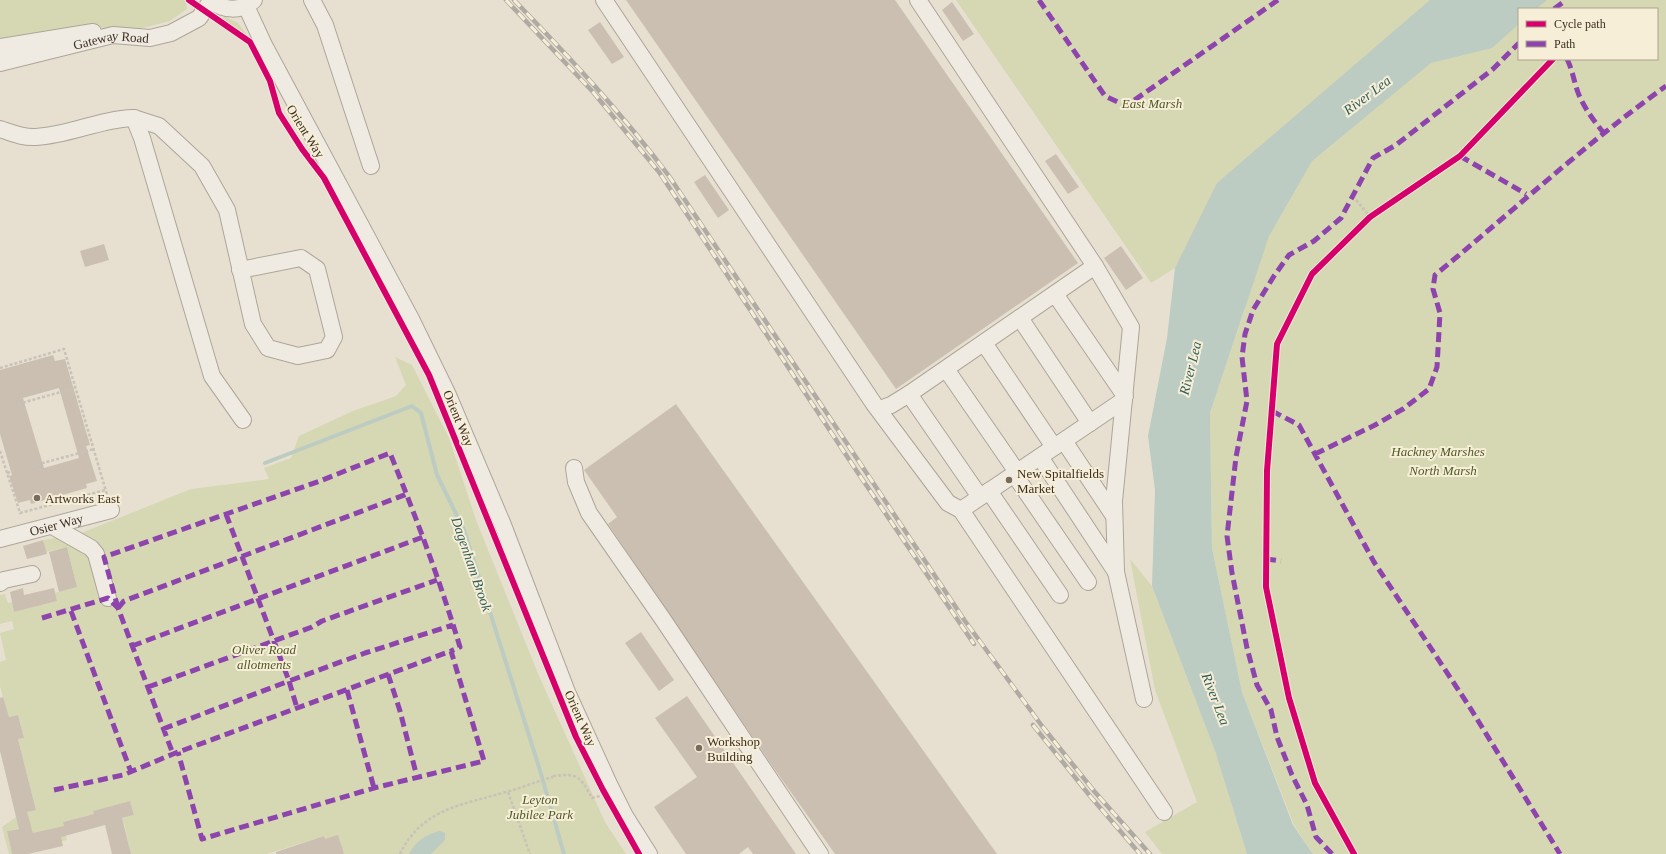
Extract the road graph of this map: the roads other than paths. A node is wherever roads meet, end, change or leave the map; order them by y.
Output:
1 (211, 0) edge
2 (312, 0) edge
3 (604, 0) edge
4 (918, 0) edge
5 (250, 3) edge
6 (113, 35) junction
7 (0, 47) edge
8 (0, 63) edge
9 (134, 118) junction
10 (0, 129) edge
11 (371, 166) dead end
12 (1094, 266) junction
13 (240, 270) junction
14 (1055, 294) junction
15 (1020, 318) junction
16 (984, 343) junction
17 (946, 369) junction
18 (909, 394) junction
19 (1124, 398) junction
20 (880, 409) junction
21 (242, 420) dead end
22 (1090, 423) junction
23 (1059, 444) junction
24 (1040, 457) junction
25 (574, 468) dead end
26 (1016, 473) junction
27 (985, 494) junction
28 (111, 510) dead end
29 (961, 510) junction
30 (1114, 516) junction
31 (52, 526) junction
32 (0, 539) edge
33 (1116, 572) junction
34 (32, 574) dead end
35 (1088, 582) dead end
36 (0, 583) edge
37 (1060, 596) dead end
38 (108, 598) dead end
39 (1144, 699) dead end
40 (1164, 812) dead end
41 (649, 854) edge
42 (820, 854) edge

1 - 5 street, Orient Way
1 - 6 street, Gateway Road
2 - 11 street
3 - 20 street
4 - 12 street
5 - 41 street, Orient Way
6 - 7 street
6 - 8 street, Gateway Road
9 - 10 street
9 - 13 street
9 - 21 street
12 - 14 street
12 - 19 street
13 - 13 street
14 - 15 street
14 - 19 street
15 - 16 street
15 - 22 street
16 - 17 street
16 - 23 street
17 - 18 street
17 - 26 street
18 - 20 street
18 - 27 street
19 - 22 street
19 - 30 street
20 - 29 street
22 - 23 street
23 - 24 street
23 - 30 street
24 - 26 street
24 - 33 street
25 - 42 street
26 - 27 street
26 - 35 street
27 - 29 street
27 - 37 street
28 - 31 street, Osier Way
29 - 40 street
30 - 33 street
31 - 32 street, Osier Way
31 - 38 street
33 - 39 street
34 - 36 street

